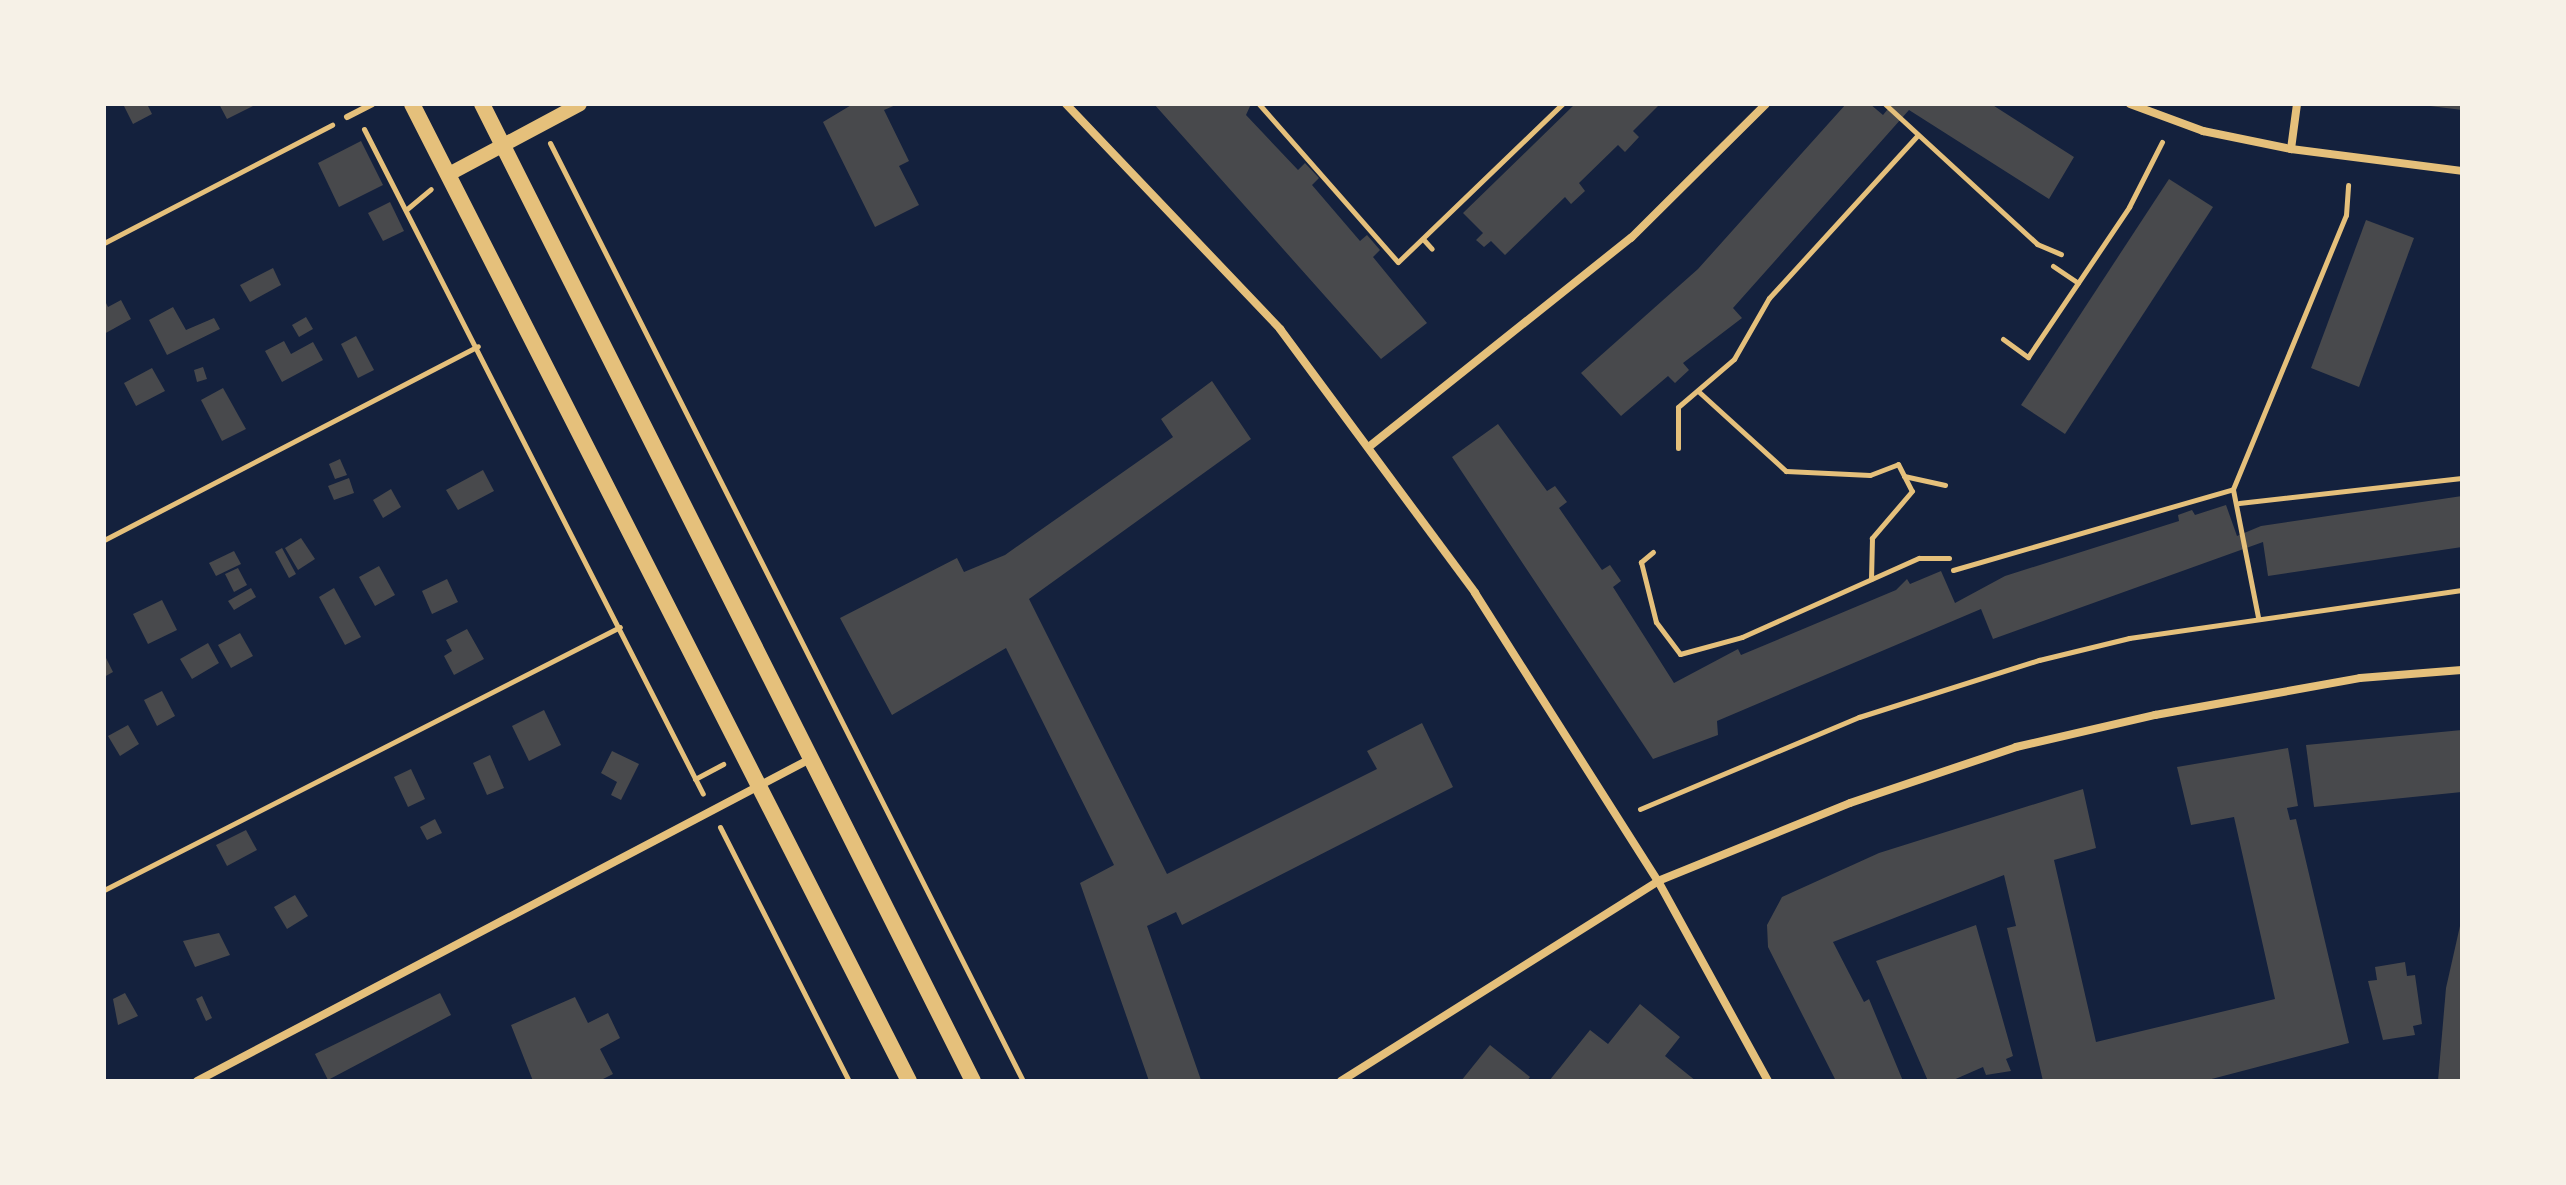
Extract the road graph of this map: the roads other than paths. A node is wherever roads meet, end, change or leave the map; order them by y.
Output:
1 (372, 104) edge
2 (412, 104) edge
3 (482, 104) edge
4 (580, 104) edge
5 (1066, 104) edge
6 (1766, 104) edge
7 (2130, 104) edge
8 (2297, 104) edge
9 (347, 117) road end
10 (502, 145) junction
11 (2291, 149) junction
12 (2462, 171) edge
13 (451, 173) junction
14 (1370, 446) junction
15 (2462, 670) edge
16 (810, 759) junction
17 (759, 784) junction
18 (1658, 881) junction
19 (197, 1081) edge
20 (909, 1081) edge
21 (973, 1081) edge
22 (1341, 1081) edge
23 (1768, 1081) edge

1 - 9 lane
2 - 13 main road
3 - 10 main road
4 - 10 street
5 - 14 street
6 - 14 street
7 - 11 street
8 - 11 street
10 - 13 street
10 - 16 main road
11 - 12 street
13 - 17 main road
14 - 18 street
15 - 18 street
16 - 17 street
16 - 21 main road
17 - 19 street
17 - 20 main road
18 - 22 street
18 - 23 street

